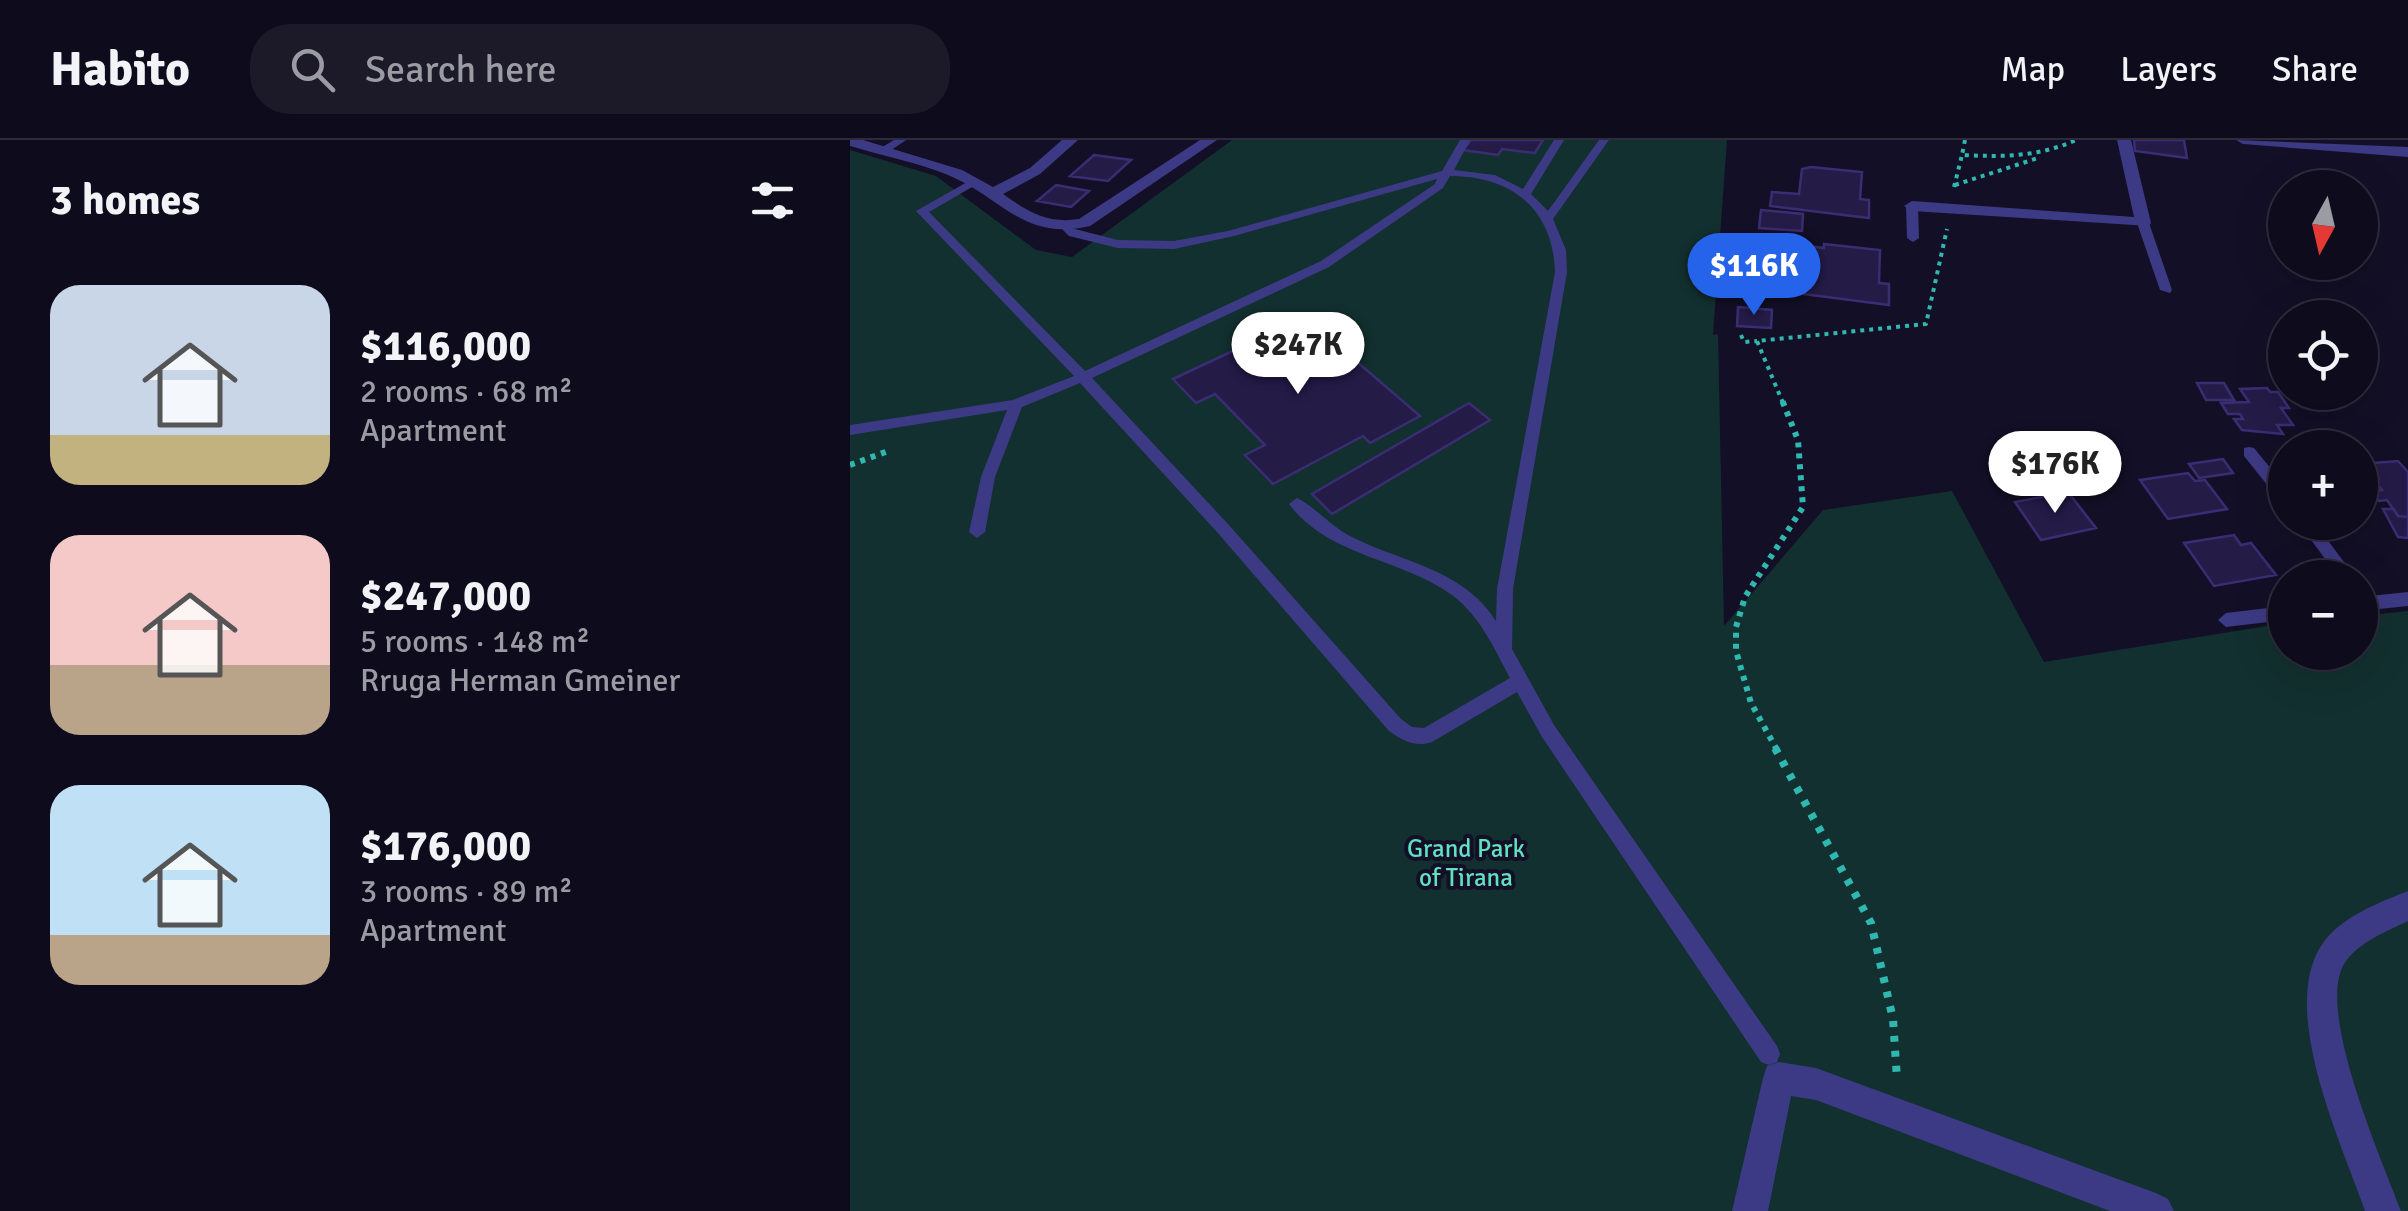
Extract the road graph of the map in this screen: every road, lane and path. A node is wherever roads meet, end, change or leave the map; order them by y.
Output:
1 (901, 140) edge
2 (1070, 140) edge
3 (1210, 140) edge
4 (1465, 140) edge
5 (1559, 140) edge
6 (1604, 140) edge
7 (1965, 140) edge
8 (2076, 140) edge
9 (2124, 140) edge
10 (2243, 140) edge
11 (850, 141) edge
12 (882, 151) junction
13 (2408, 152) edge
14 (1962, 156) junction
15 (2044, 156) junction
16 (1448, 172) junction
17 (973, 183) junction
18 (1954, 186) junction
19 (990, 195) junction
20 (1525, 195) junction
21 (1912, 206) joint
22 (1952, 209) junction
23 (1550, 216) junction
24 (2143, 223) junction
25 (1066, 228) junction
26 (1913, 238) dead end
27 (2166, 290) dead end
28 (1741, 335) dead end
29 (1757, 341) junction
30 (1085, 376) junction
31 (1016, 404) junction
32 (850, 430) edge
33 (2249, 452) dead end
34 (2268, 476) edge
35 (1298, 504) dead end
36 (976, 532) dead end
37 (2319, 540) edge
38 (2334, 560) edge
39 (2408, 599) edge
40 (2378, 600) edge
41 (2268, 615) edge
42 (2226, 620) dead end
43 (1502, 649) junction
44 (1520, 680) junction
45 (2408, 905) edge
46 (1774, 1066) junction
47 (1900, 1115) junction
48 (1750, 1211) edge
49 (2156, 1211) edge
50 (2383, 1211) edge

1 - 12 lane
2 - 19 street
3 - 25 street
4 - 16 lane
5 - 20 lane
6 - 23 lane
7 - 14 path
8 - 15 path
9 - 24 street
10 - 13 street
11 - 12 street
12 - 17 street
14 - 15 path
14 - 18 path
15 - 18 path
16 - 20 lane
16 - 25 lane
16 - 30 lane
17 - 19 street
17 - 30 lane
18 - 22 path
19 - 25 street
20 - 23 lane
21 - 22 street
21 - 26 lane
22 - 24 street
22 - 29 path
23 - 43 lane
24 - 27 lane
28 - 29 path
29 - 47 path
30 - 31 lane
30 - 44 lane
31 - 32 lane
31 - 36 lane
33 - 34 lane
35 - 43 lane
37 - 38 lane
39 - 40 lane
41 - 42 lane
43 - 44 lane
44 - 46 lane
45 - 50 street
46 - 47 street
46 - 48 street
47 - 49 street

